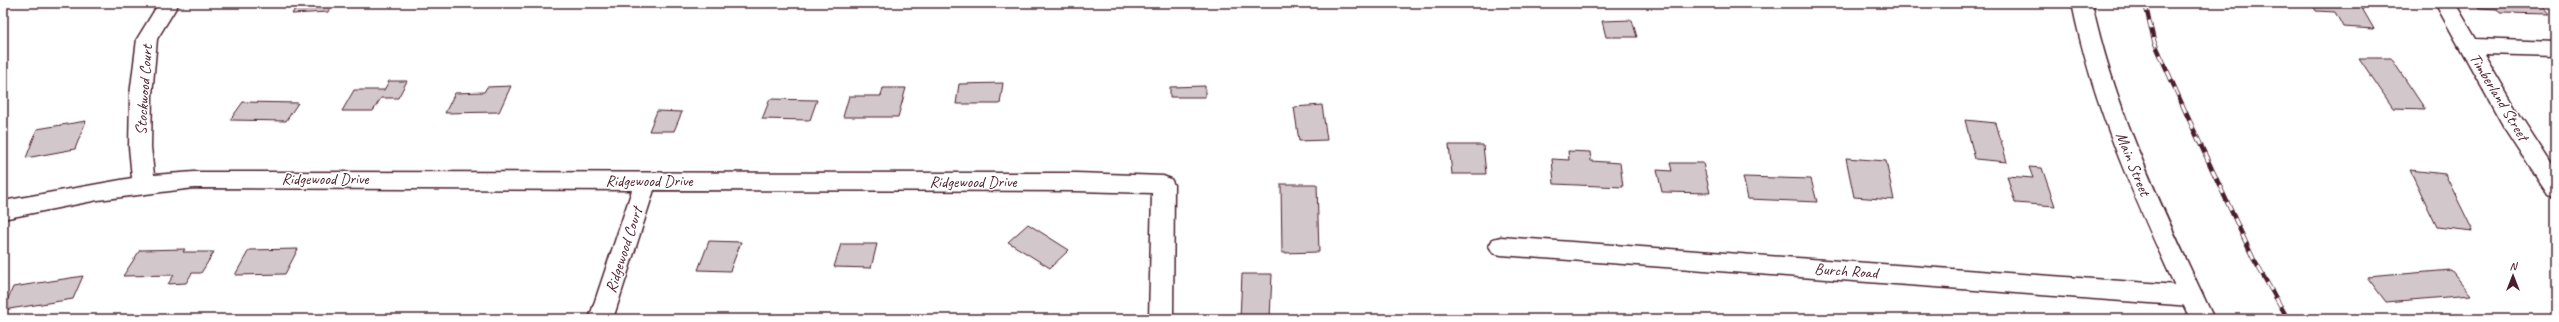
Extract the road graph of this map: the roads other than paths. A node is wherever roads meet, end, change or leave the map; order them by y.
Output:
1 (169, 3) edge
2 (2082, 3) edge
3 (2445, 3) edge
4 (2468, 46) junction
5 (2556, 49) edge
6 (646, 181) junction
7 (144, 183) junction
8 (2556, 189) edge
9 (3, 210) edge
10 (1500, 246) dead end
11 (2192, 296) junction
12 (601, 319) edge
13 (1161, 319) edge
14 (2202, 319) edge

1 - 7 street, Stockwood Court
2 - 11 street, Main Street
3 - 4 street, Timberland Street
4 - 5 street
4 - 8 street, Timberland Street
6 - 7 street, Ridgewood Drive
6 - 12 street, Ridgewood Court
6 - 13 street, Ridgewood Drive
7 - 9 street, Ridgewood Drive
10 - 11 street, Burch Road
11 - 14 street, Main Street

